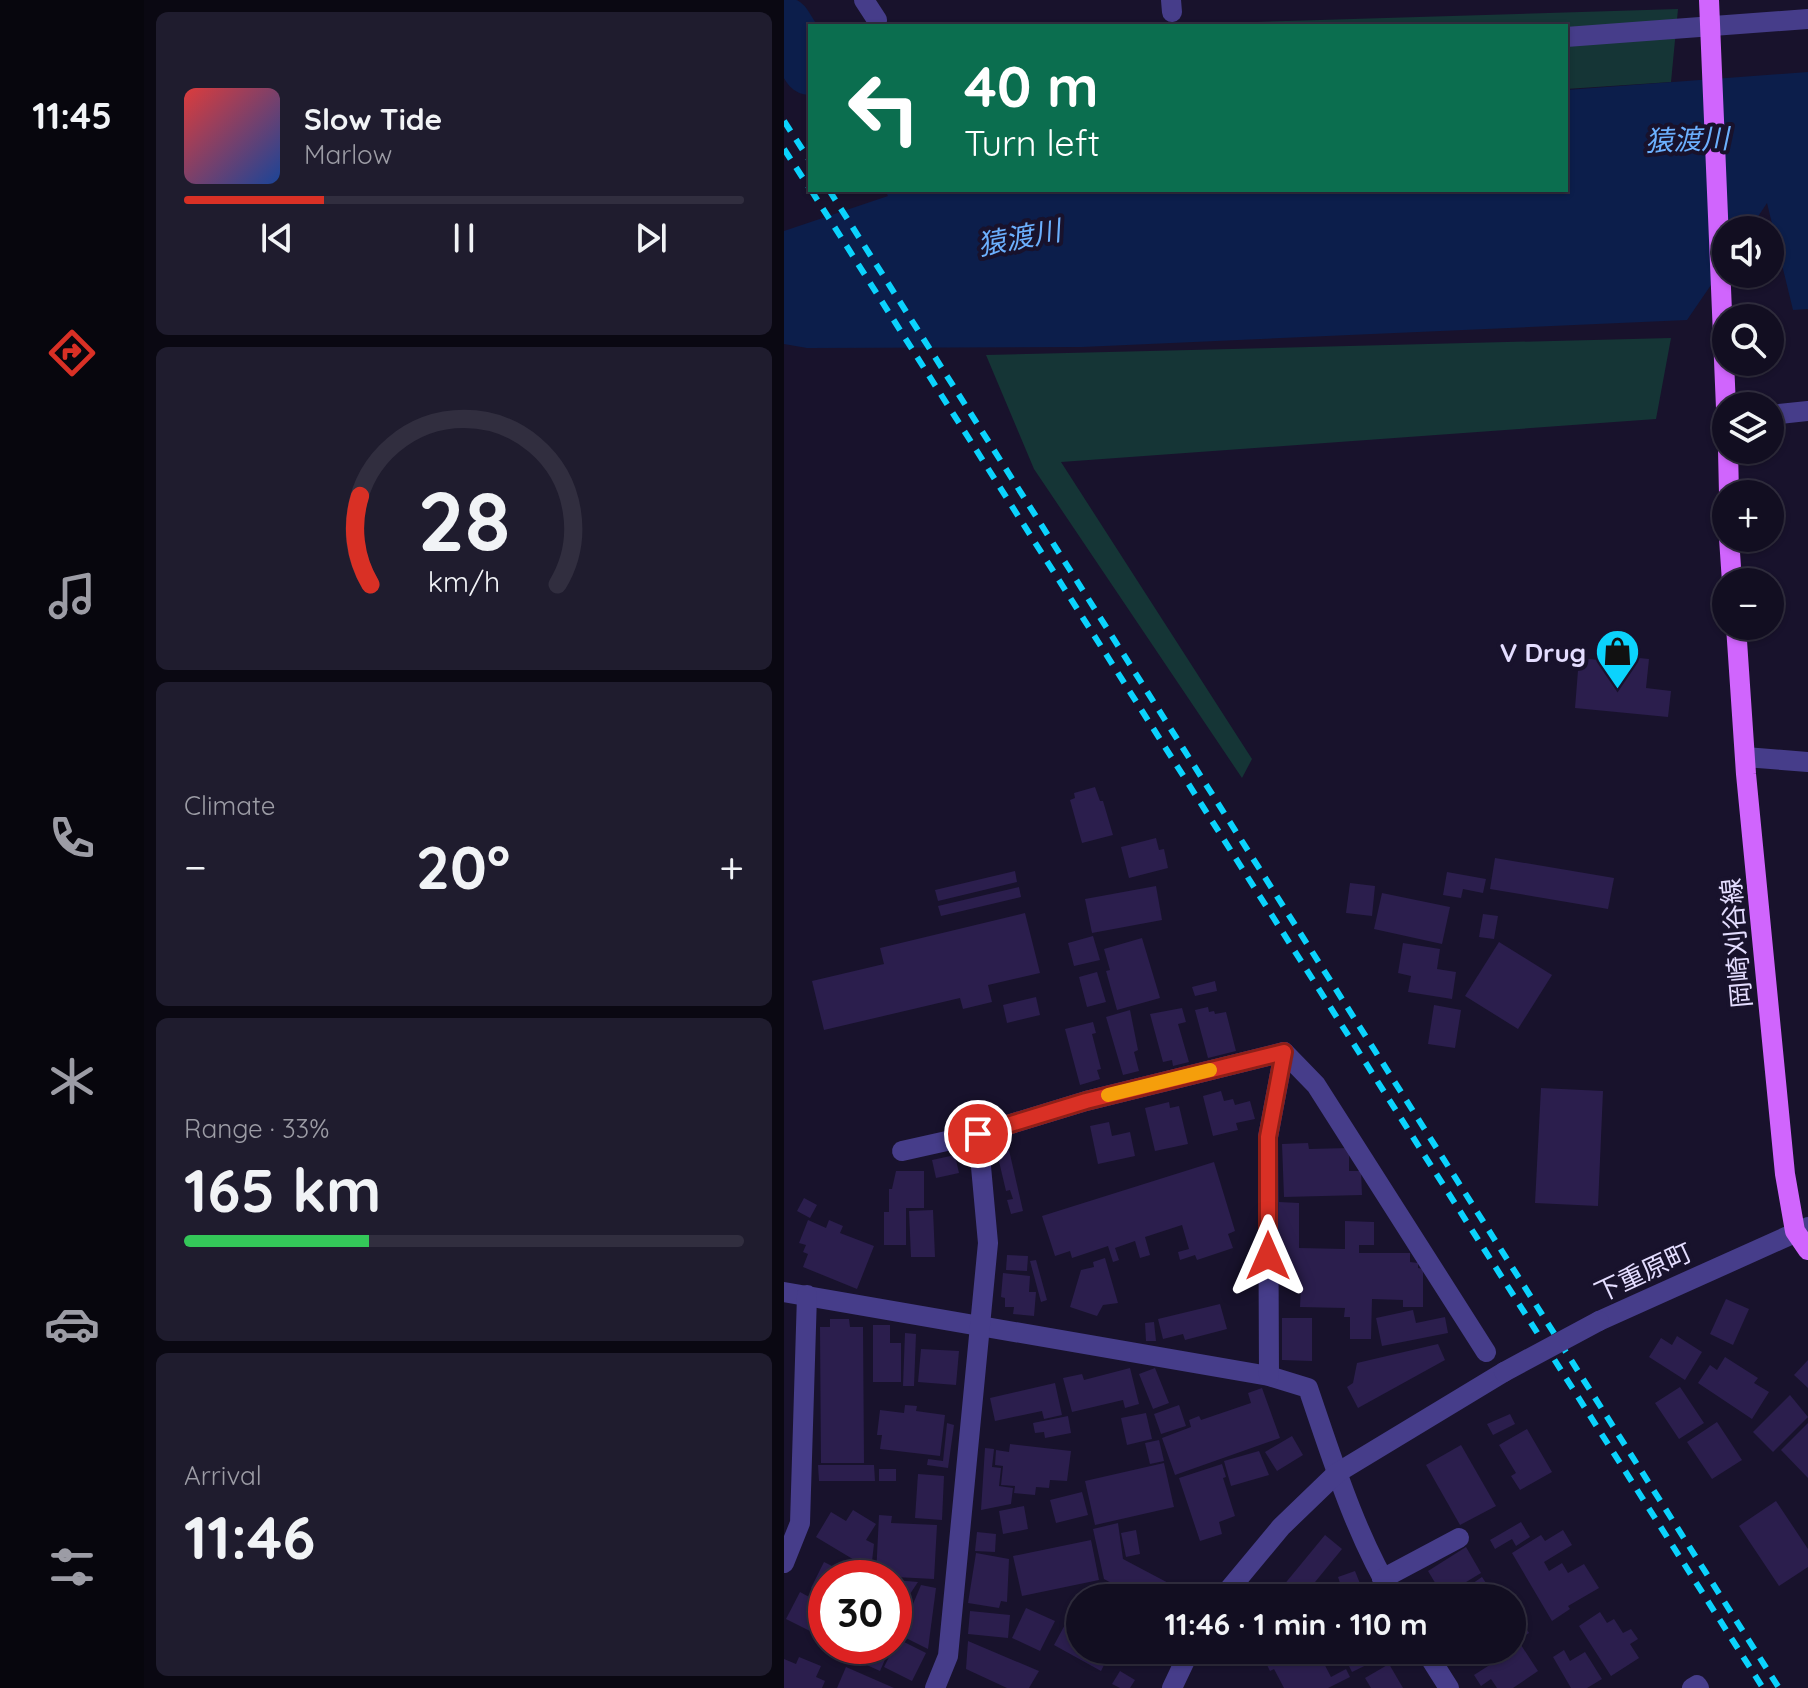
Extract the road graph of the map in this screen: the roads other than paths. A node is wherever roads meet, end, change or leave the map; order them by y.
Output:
1 (864, 0) edge
2 (1709, 0) edge
3 (1808, 19) edge
4 (877, 20) dead end
5 (1710, 24) junction
6 (1568, 37) edge
7 (1725, 392) edge
8 (1808, 411) edge
9 (1784, 414) edge
10 (1737, 640) edge
11 (1745, 757) junction
12 (1808, 762) edge
13 (1284, 1052) junction
14 (978, 1134) junction
15 (902, 1151) dead end
16 (1802, 1229) edge
17 (1808, 1250) edge
18 (784, 1292) edge
19 (807, 1295) junction
20 (978, 1327) junction
21 (1486, 1352) dead end
22 (1269, 1376) junction
23 (1337, 1473) junction
24 (1459, 1538) dead end
25 (784, 1563) edge
26 (1382, 1579) junction
27 (1234, 1584) edge
28 (1385, 1584) edge
29 (1183, 1664) edge
30 (1434, 1664) edge
31 (935, 1688) edge
32 (1172, 1688) edge
33 (1449, 1688) edge
34 (1692, 1688) edge
35 (1699, 1688) edge

1 - 4 street
2 - 5 main road
3 - 5 street
5 - 6 street
5 - 7 main road
8 - 9 street
10 - 11 main road, 岡崎刈谷線
11 - 12 street
11 - 16 main road, 岡崎刈谷線
13 - 14 street
13 - 21 street
13 - 22 street
14 - 15 street
14 - 20 street
16 - 17 main road, 岡崎刈谷線
16 - 23 street, 下重原町, bridge
18 - 19 street
19 - 20 street
19 - 25 street
20 - 22 street
20 - 31 street
22 - 23 street
23 - 26 street
23 - 27 street, 下重原町
24 - 26 street
26 - 28 street
29 - 32 street
30 - 33 street
34 - 35 street

